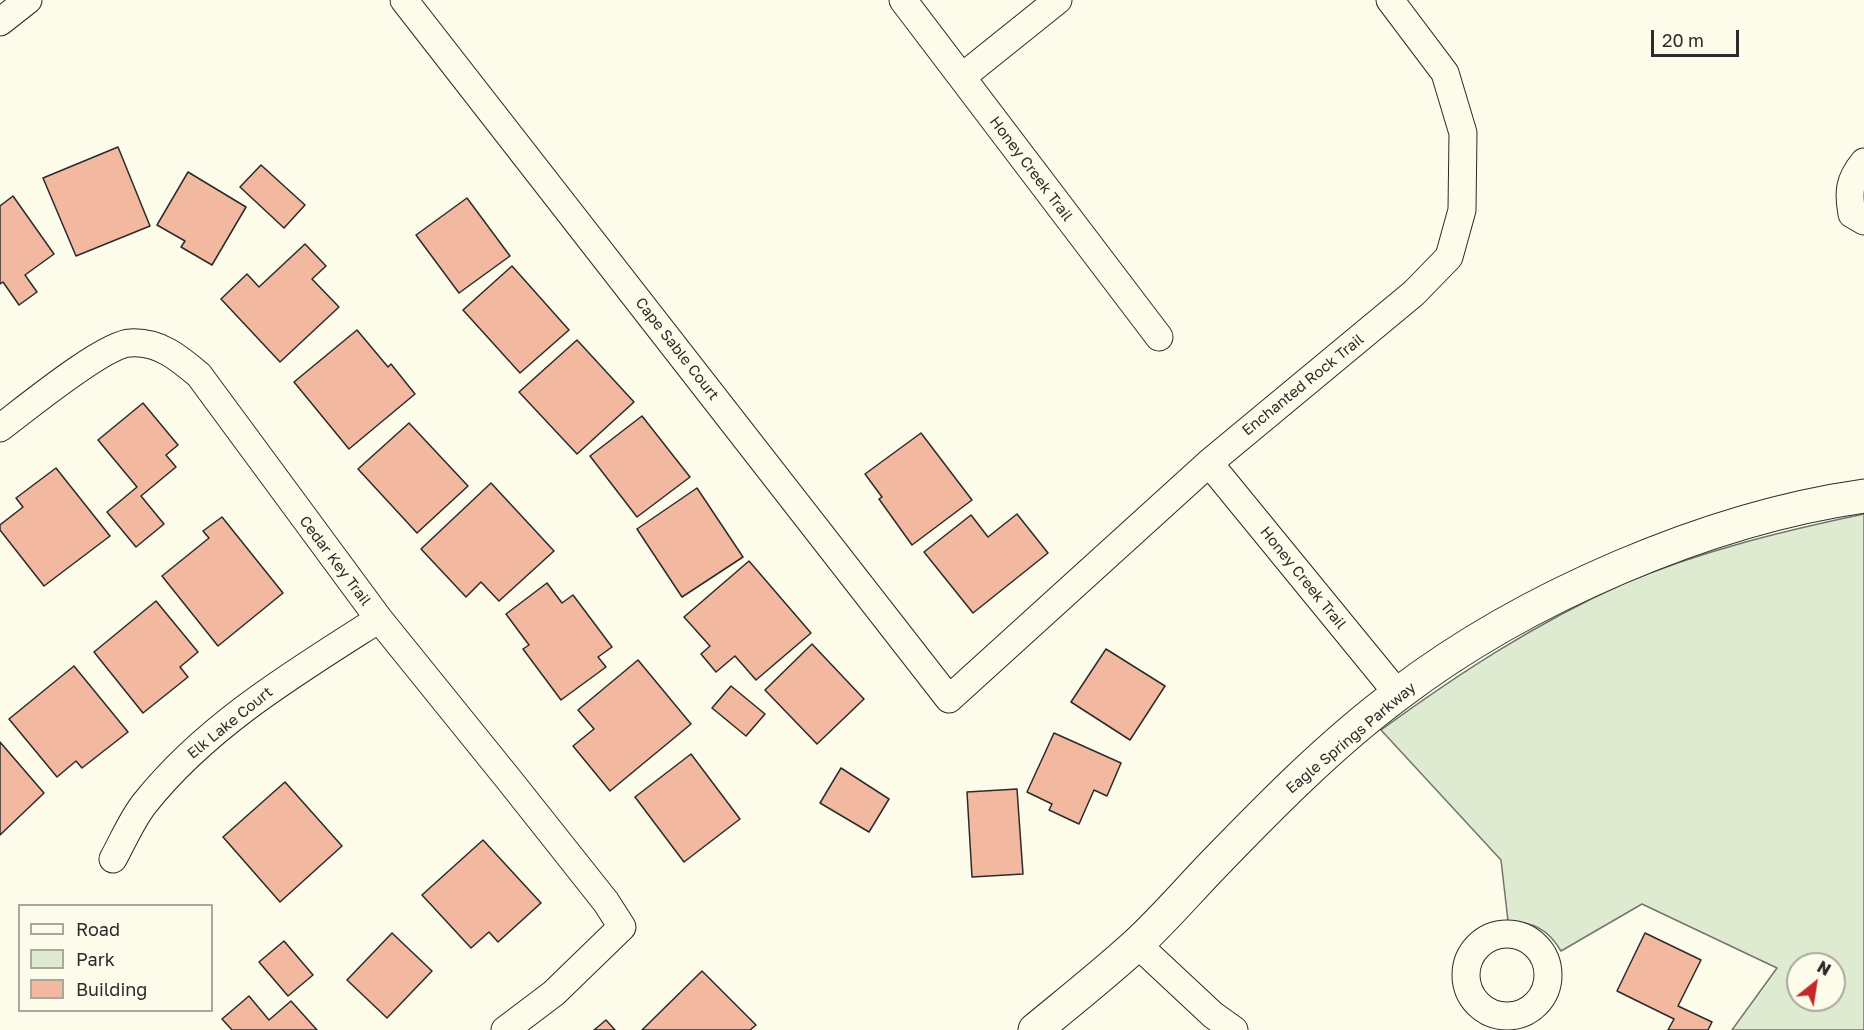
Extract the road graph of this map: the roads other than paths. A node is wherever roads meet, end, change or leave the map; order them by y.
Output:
1 (28, 0) edge
2 (404, 0) edge
3 (903, 0) edge
4 (1059, 0) edge
5 (1390, 0) edge
6 (0, 22) edge
7 (962, 77) junction
8 (1864, 162) edge
9 (1864, 221) edge
10 (1159, 337) dead end
11 (0, 428) edge
12 (1209, 463) junction
13 (1864, 496) edge
14 (379, 619) junction
15 (1398, 694) junction
16 (949, 699) joint
17 (113, 859) dead end
18 (1137, 944) junction
19 (505, 1030) edge
20 (1035, 1030) edge
21 (1234, 1030) edge

1 - 6 street
2 - 16 street, Cape Sable Court
3 - 7 street, Honey Creek Trail
4 - 7 street
5 - 12 street, Enchanted Rock Trail
7 - 10 street, Honey Creek Trail
8 - 9 street
11 - 14 street, Cedar Key Trail
12 - 15 street, Honey Creek Trail
12 - 16 street, Enchanted Rock Trail
13 - 15 street, Eagle Springs Parkway
14 - 17 street, Elk Lake Court
14 - 19 street, Cedar Key Trail
15 - 18 street, Eagle Springs Parkway
18 - 20 street, Eagle Springs Parkway
18 - 21 street

